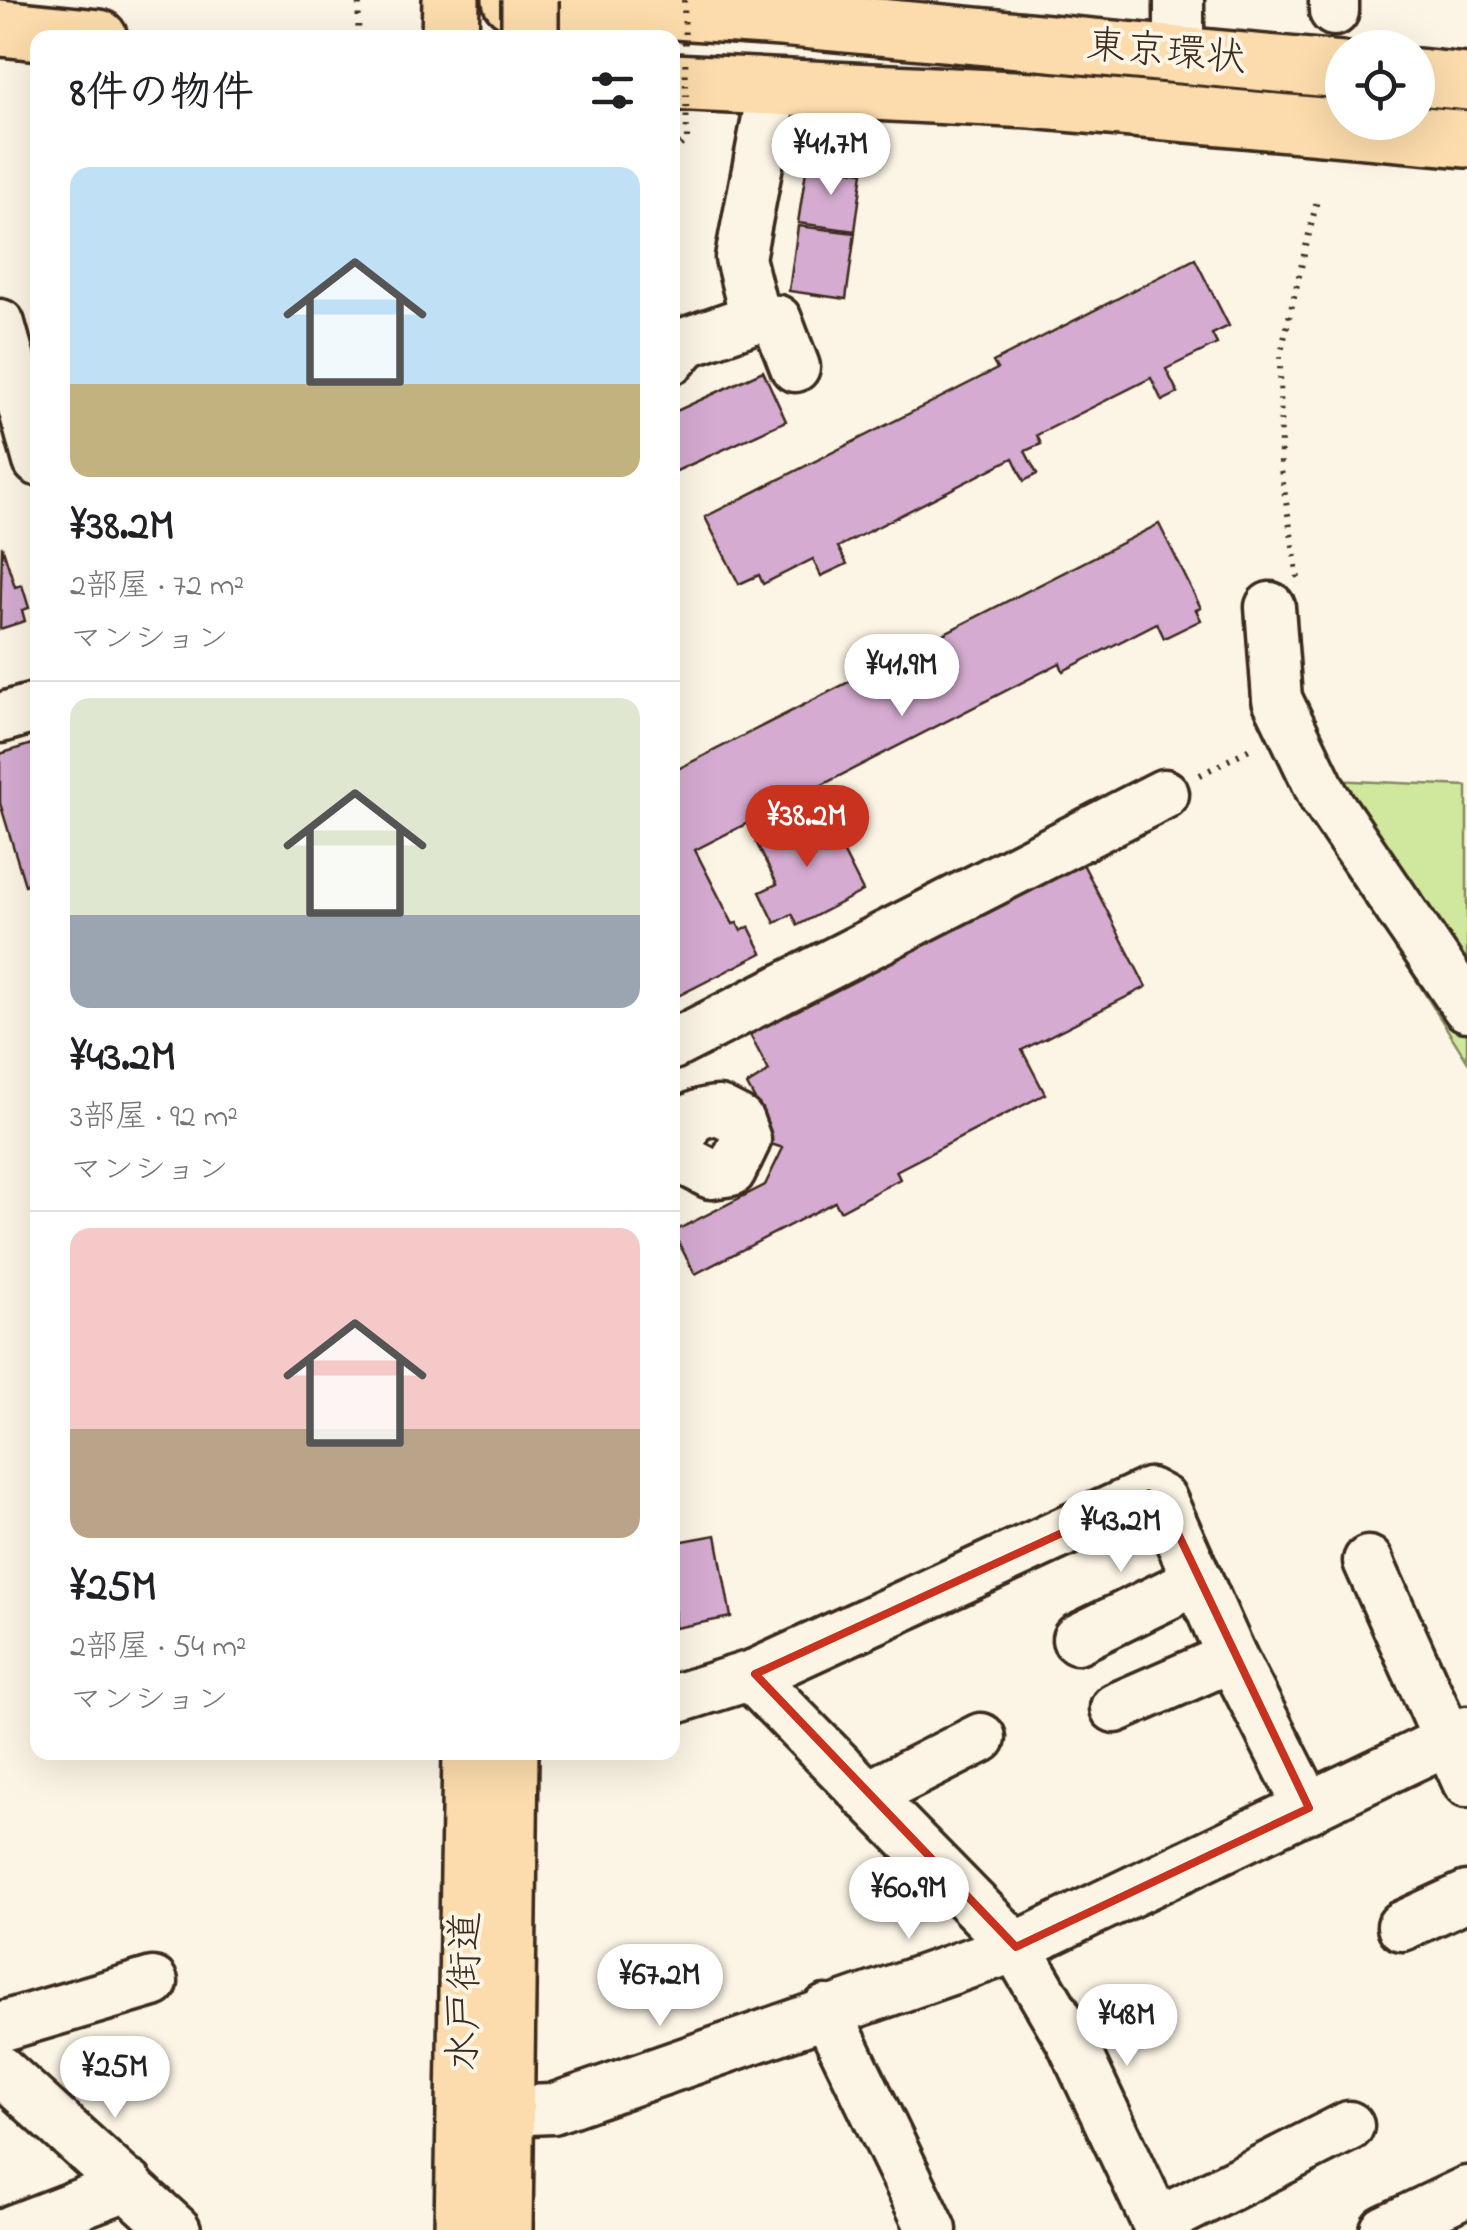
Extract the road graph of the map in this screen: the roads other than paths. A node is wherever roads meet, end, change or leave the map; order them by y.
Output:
1 (451, 0) edge
2 (489, 0) edge
3 (511, 0) edge
4 (1178, 0) edge
5 (563, 10) edge
6 (0, 28) edge
7 (450, 30) edge
8 (488, 30) edge
9 (539, 30) edge
10 (30, 31) edge
11 (1179, 55) junction
12 (1325, 68) edge
13 (1435, 79) edge
14 (680, 82) edge
15 (1467, 82) edge
16 (773, 87) junction
17 (1467, 139) edge
18 (755, 318) junction
19 (0, 324) edge
20 (680, 341) edge
21 (795, 367) dead end
22 (30, 432) edge
23 (1270, 607) road end
24 (30, 709) edge
25 (0, 718) edge
26 (1164, 794) road end
27 (1467, 1007) edge
28 (680, 1041) edge
29 (1368, 1561) dead end
30 (1198, 1580) junction
31 (1077, 1639) dead end
32 (1232, 1656) junction
33 (755, 1674) junction
34 (680, 1697) edge
35 (1115, 1708) dead end
36 (981, 1738) dead end
37 (1460, 1752) edge
38 (450, 1760) edge
39 (471, 1760) edge
40 (510, 1760) edge
41 (867, 1796) junction
42 (1309, 1808) junction
43 (469, 1864) junction
44 (1467, 1896) edge
45 (1402, 1926) dead end
46 (1016, 1947) junction
47 (153, 1982) dead end
48 (826, 2010) junction
49 (0, 2027) edge
50 (0, 2070) edge
51 (504, 2110) junction
52 (1349, 2126) dead end
53 (129, 2185) junction
54 (1444, 2210) edge
55 (1158, 2226) edge
56 (12, 2230) edge
57 (176, 2230) edge
58 (463, 2230) edge
59 (504, 2230) edge
60 (932, 2230) edge
61 (1385, 2230) edge

1 - 7 highway
2 - 8 highway
3 - 5 highway, 東京環状
4 - 11 street
5 - 9 highway, bridge
5 - 11 highway, 東京環状
6 - 10 highway
11 - 12 highway, 東京環状
13 - 15 highway
14 - 16 highway, 東京環状
16 - 17 highway, 東京環状
16 - 18 street
18 - 20 street
18 - 21 street
19 - 22 street
23 - 27 street
24 - 25 street
26 - 28 street
29 - 37 street
30 - 31 street
30 - 32 street
30 - 33 street
32 - 35 street
32 - 42 street
33 - 34 street
33 - 41 street
36 - 41 street
37 - 42 street
38 - 43 highway
39 - 43 highway, 水戸街道
40 - 51 highway, 水戸街道
41 - 46 street
42 - 46 street
43 - 58 highway, 水戸街道
44 - 45 street
46 - 48 street
46 - 55 street
47 - 49 street
48 - 51 street
48 - 60 street
50 - 53 street
51 - 59 highway, 水戸街道
52 - 55 street
53 - 56 street
53 - 57 street
54 - 61 street

